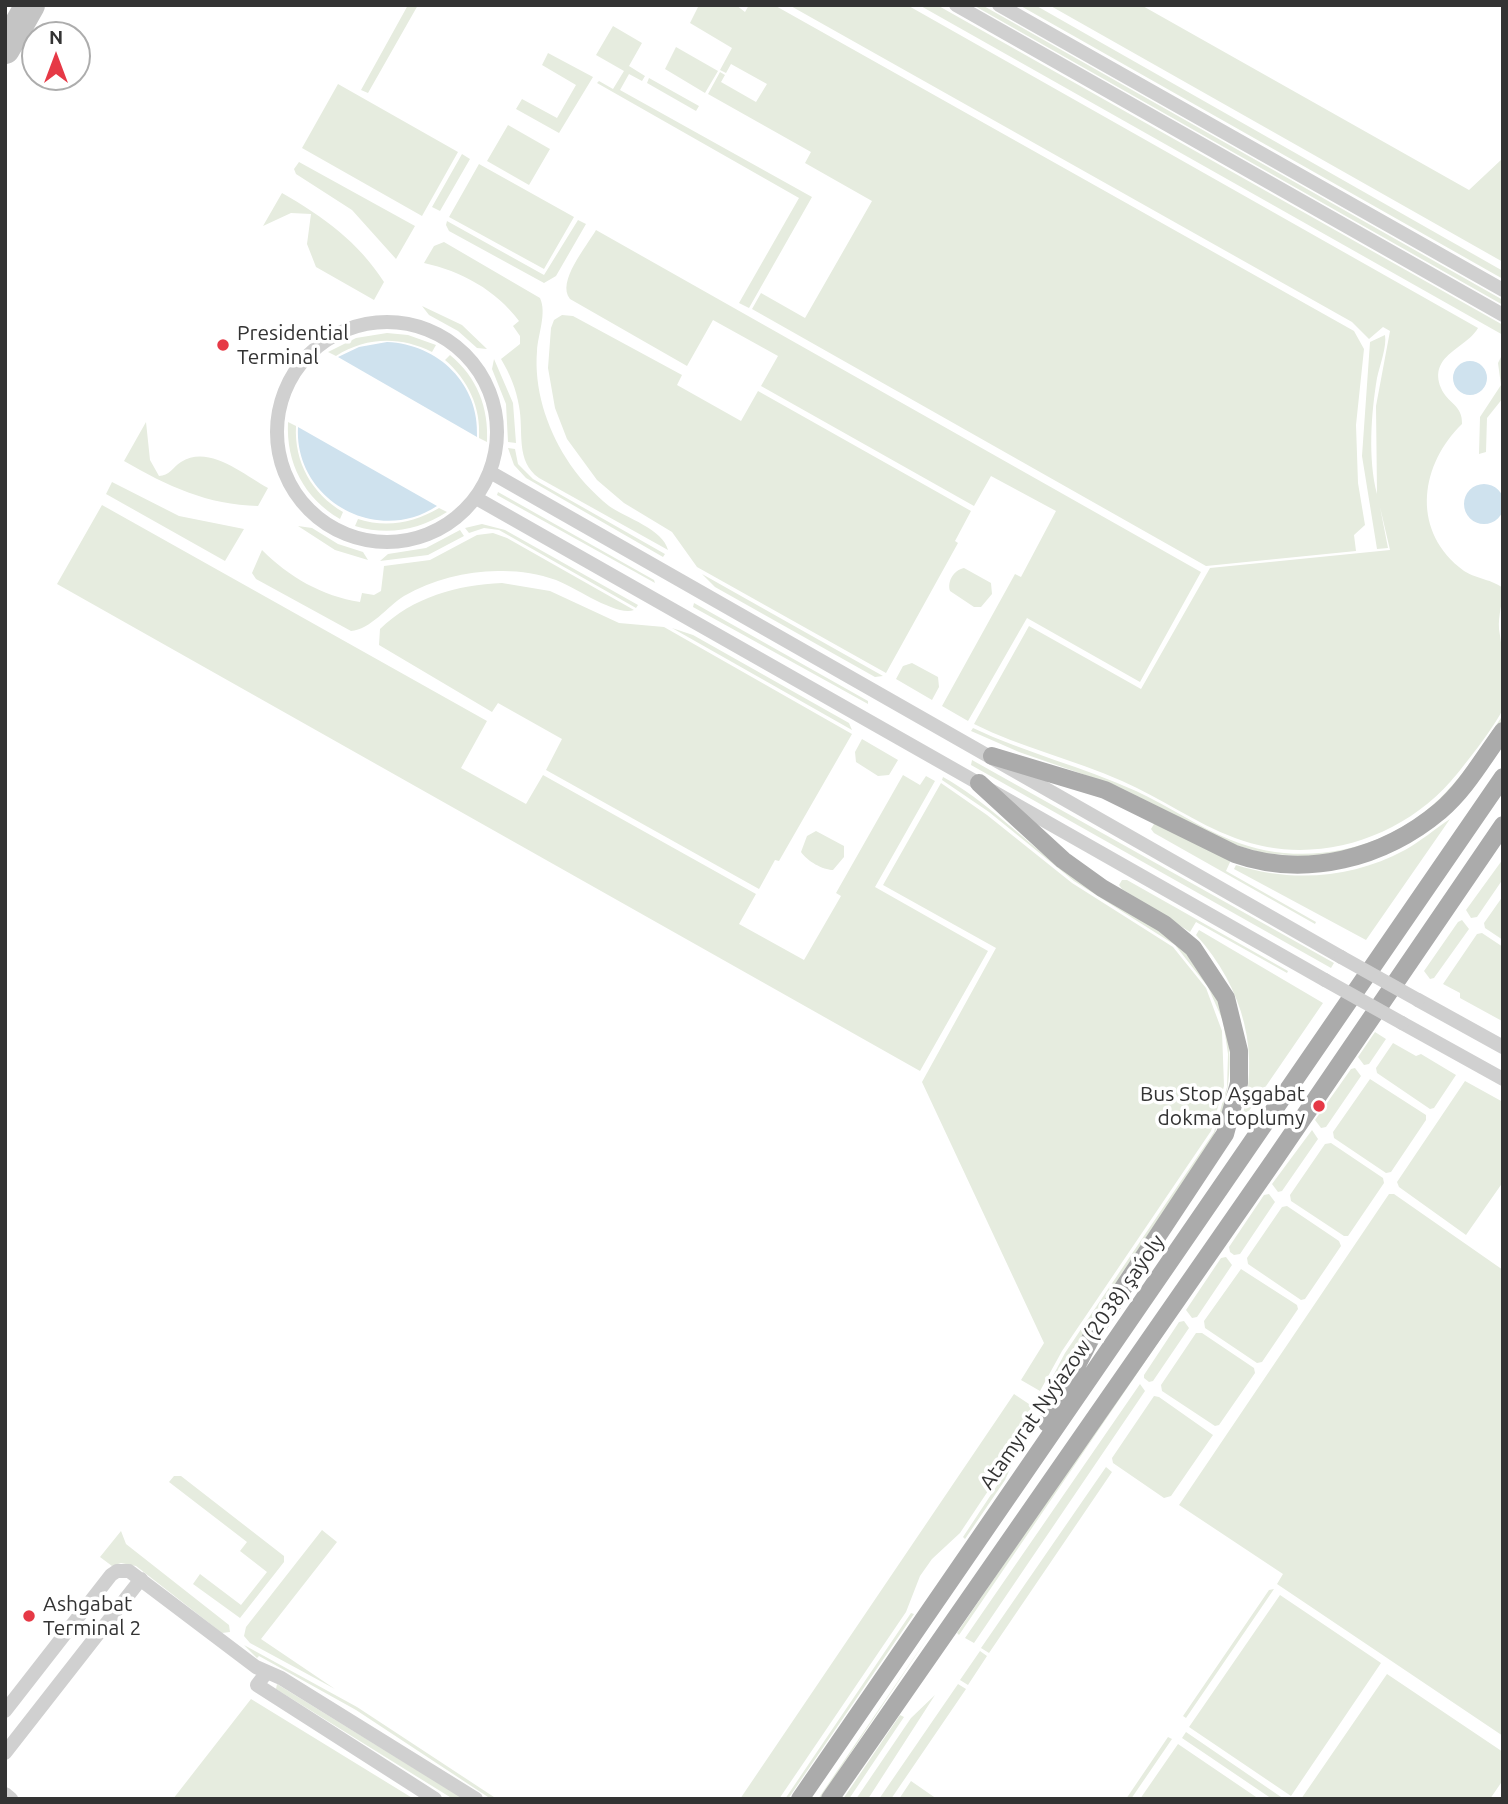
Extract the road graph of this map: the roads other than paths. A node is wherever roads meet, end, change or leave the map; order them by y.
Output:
1 (956, 5) edge
2 (999, 5) edge
3 (1503, 290) edge
4 (1503, 315) edge
5 (490, 472) junction
6 (476, 498) junction
7 (1503, 731) edge
8 (992, 757) junction
9 (1503, 777) edge
10 (979, 783) junction
11 (1503, 825) edge
12 (1503, 1047) edge
13 (1503, 1079) edge
14 (1030, 1463) junction
15 (141, 1578) junction
16 (267, 1672) junction
17 (5, 1711) edge
18 (5, 1753) edge
19 (5, 1794) edge
20 (11, 1799) edge
21 (435, 1799) edge
22 (476, 1799) edge
23 (800, 1799) edge
24 (830, 1799) edge

1 - 4 street
2 - 3 street
5 - 6 street
5 - 6 street
5 - 8 street
6 - 10 street
7 - 8 main road
8 - 12 street, bridge
9 - 14 main road, Atamyrat Nyýazow (2038) şaýoly
10 - 13 street, bridge
10 - 14 main road
11 - 24 main road
14 - 23 main road, Atamyrat Nyýazow (2038) şaýoly
15 - 16 street
15 - 17 street
15 - 18 street
16 - 21 street
16 - 22 street
19 - 20 street

